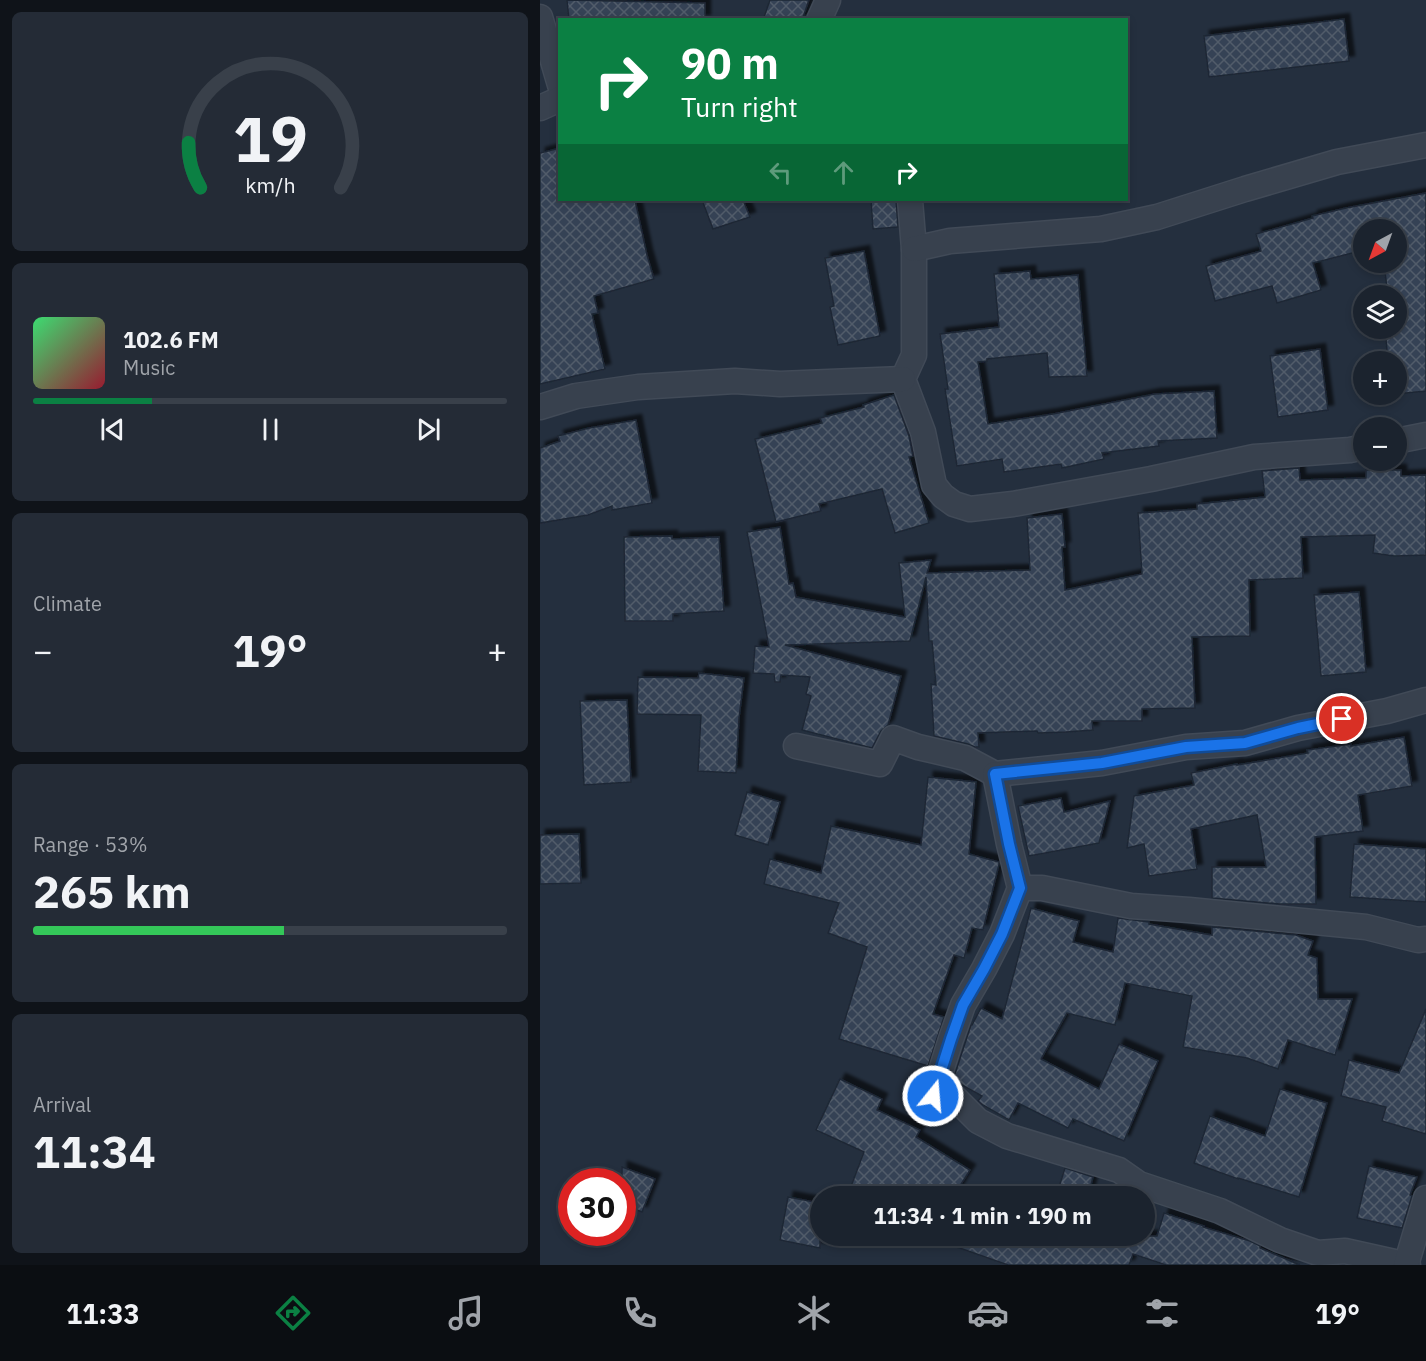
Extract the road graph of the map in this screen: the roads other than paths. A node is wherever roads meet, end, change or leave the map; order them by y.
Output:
1 (828, 0) edge
2 (540, 17) edge
3 (820, 18) edge
4 (558, 78) edge
5 (558, 100) edge
6 (540, 108) edge
7 (1426, 145) edge
8 (910, 201) edge
9 (914, 249) junction
10 (903, 379) junction
11 (540, 407) edge
12 (1426, 435) edge
13 (1407, 439) edge
14 (1353, 449) edge
15 (1426, 700) edge
16 (796, 746) dead end
17 (995, 774) junction
18 (1020, 888) junction
19 (1426, 939) edge
20 (1426, 1198) edge
21 (1407, 1265) edge

1 - 3 street
2 - 4 street
5 - 6 street
7 - 9 street
8 - 9 street
9 - 10 street
10 - 11 street
10 - 14 street
12 - 13 street
15 - 17 street
16 - 17 street
17 - 18 street
18 - 19 street
18 - 21 street
20 - 21 street

